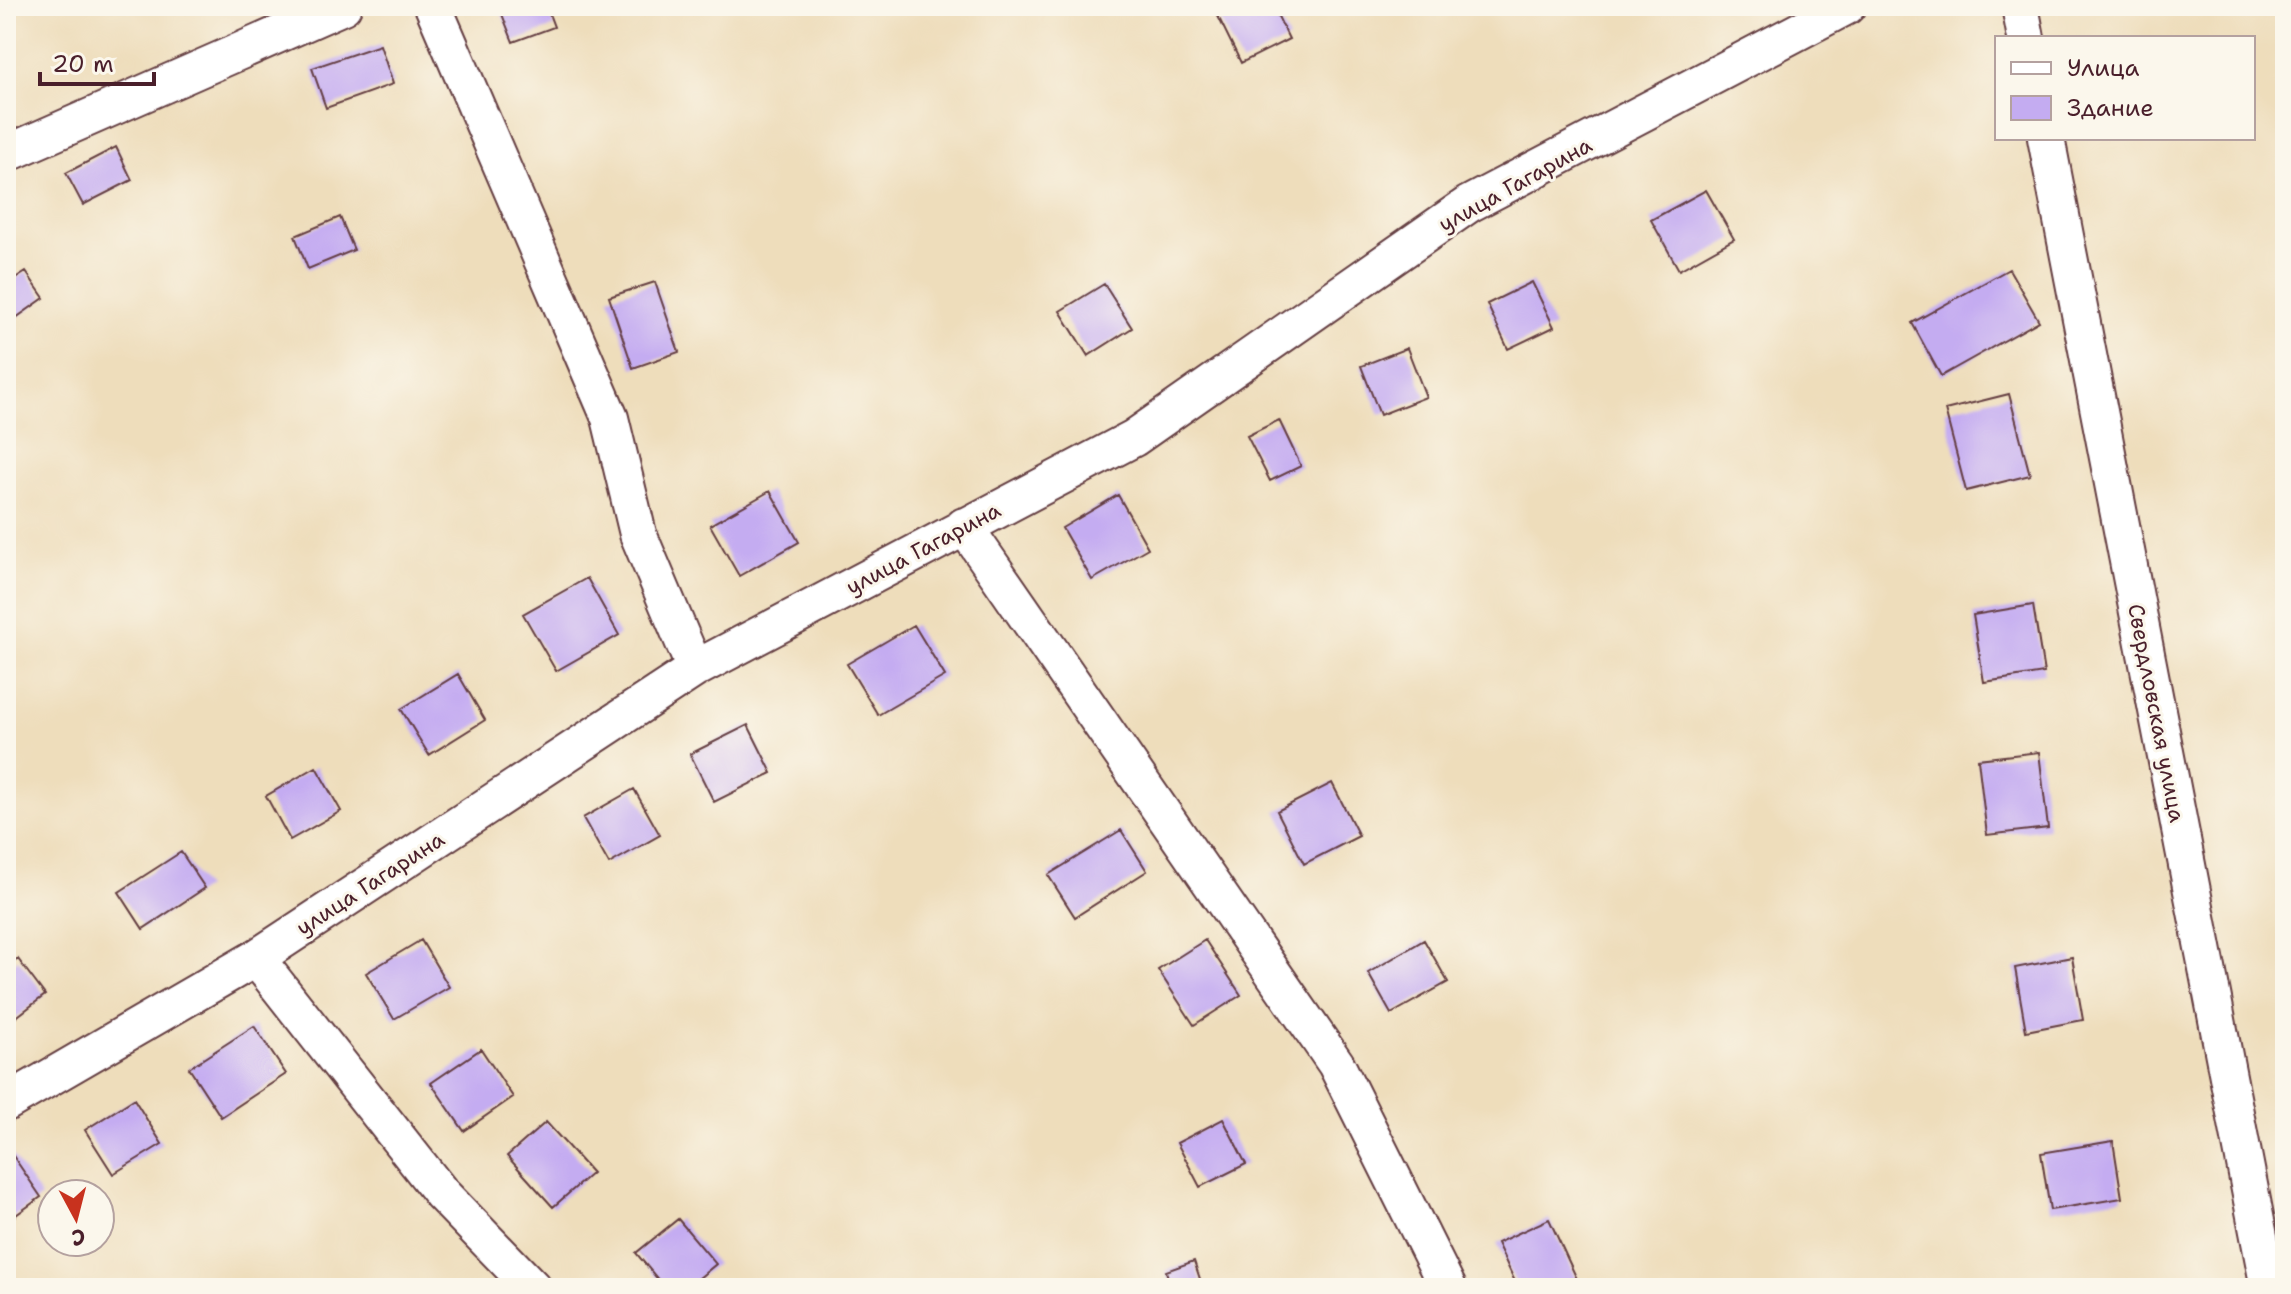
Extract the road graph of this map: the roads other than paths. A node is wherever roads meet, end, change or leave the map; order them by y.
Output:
1 (343, 6) edge
2 (433, 6) edge
3 (1847, 6) edge
4 (2020, 6) edge
5 (2026, 36) edge
6 (2046, 140) edge
7 (6, 154) edge
8 (964, 526) junction
9 (695, 669) junction
10 (256, 958) junction
11 (6, 1103) edge
12 (533, 1288) edge
13 (1448, 1288) edge
14 (2269, 1288) edge

1 - 7 street
2 - 9 street
3 - 8 street, улица Гагарина
4 - 5 street
6 - 14 street, Свердловская улица
8 - 9 street, улица Гагарина
8 - 13 street
9 - 10 street, улица Гагарина
10 - 11 street, улица Гагарина
10 - 12 street

